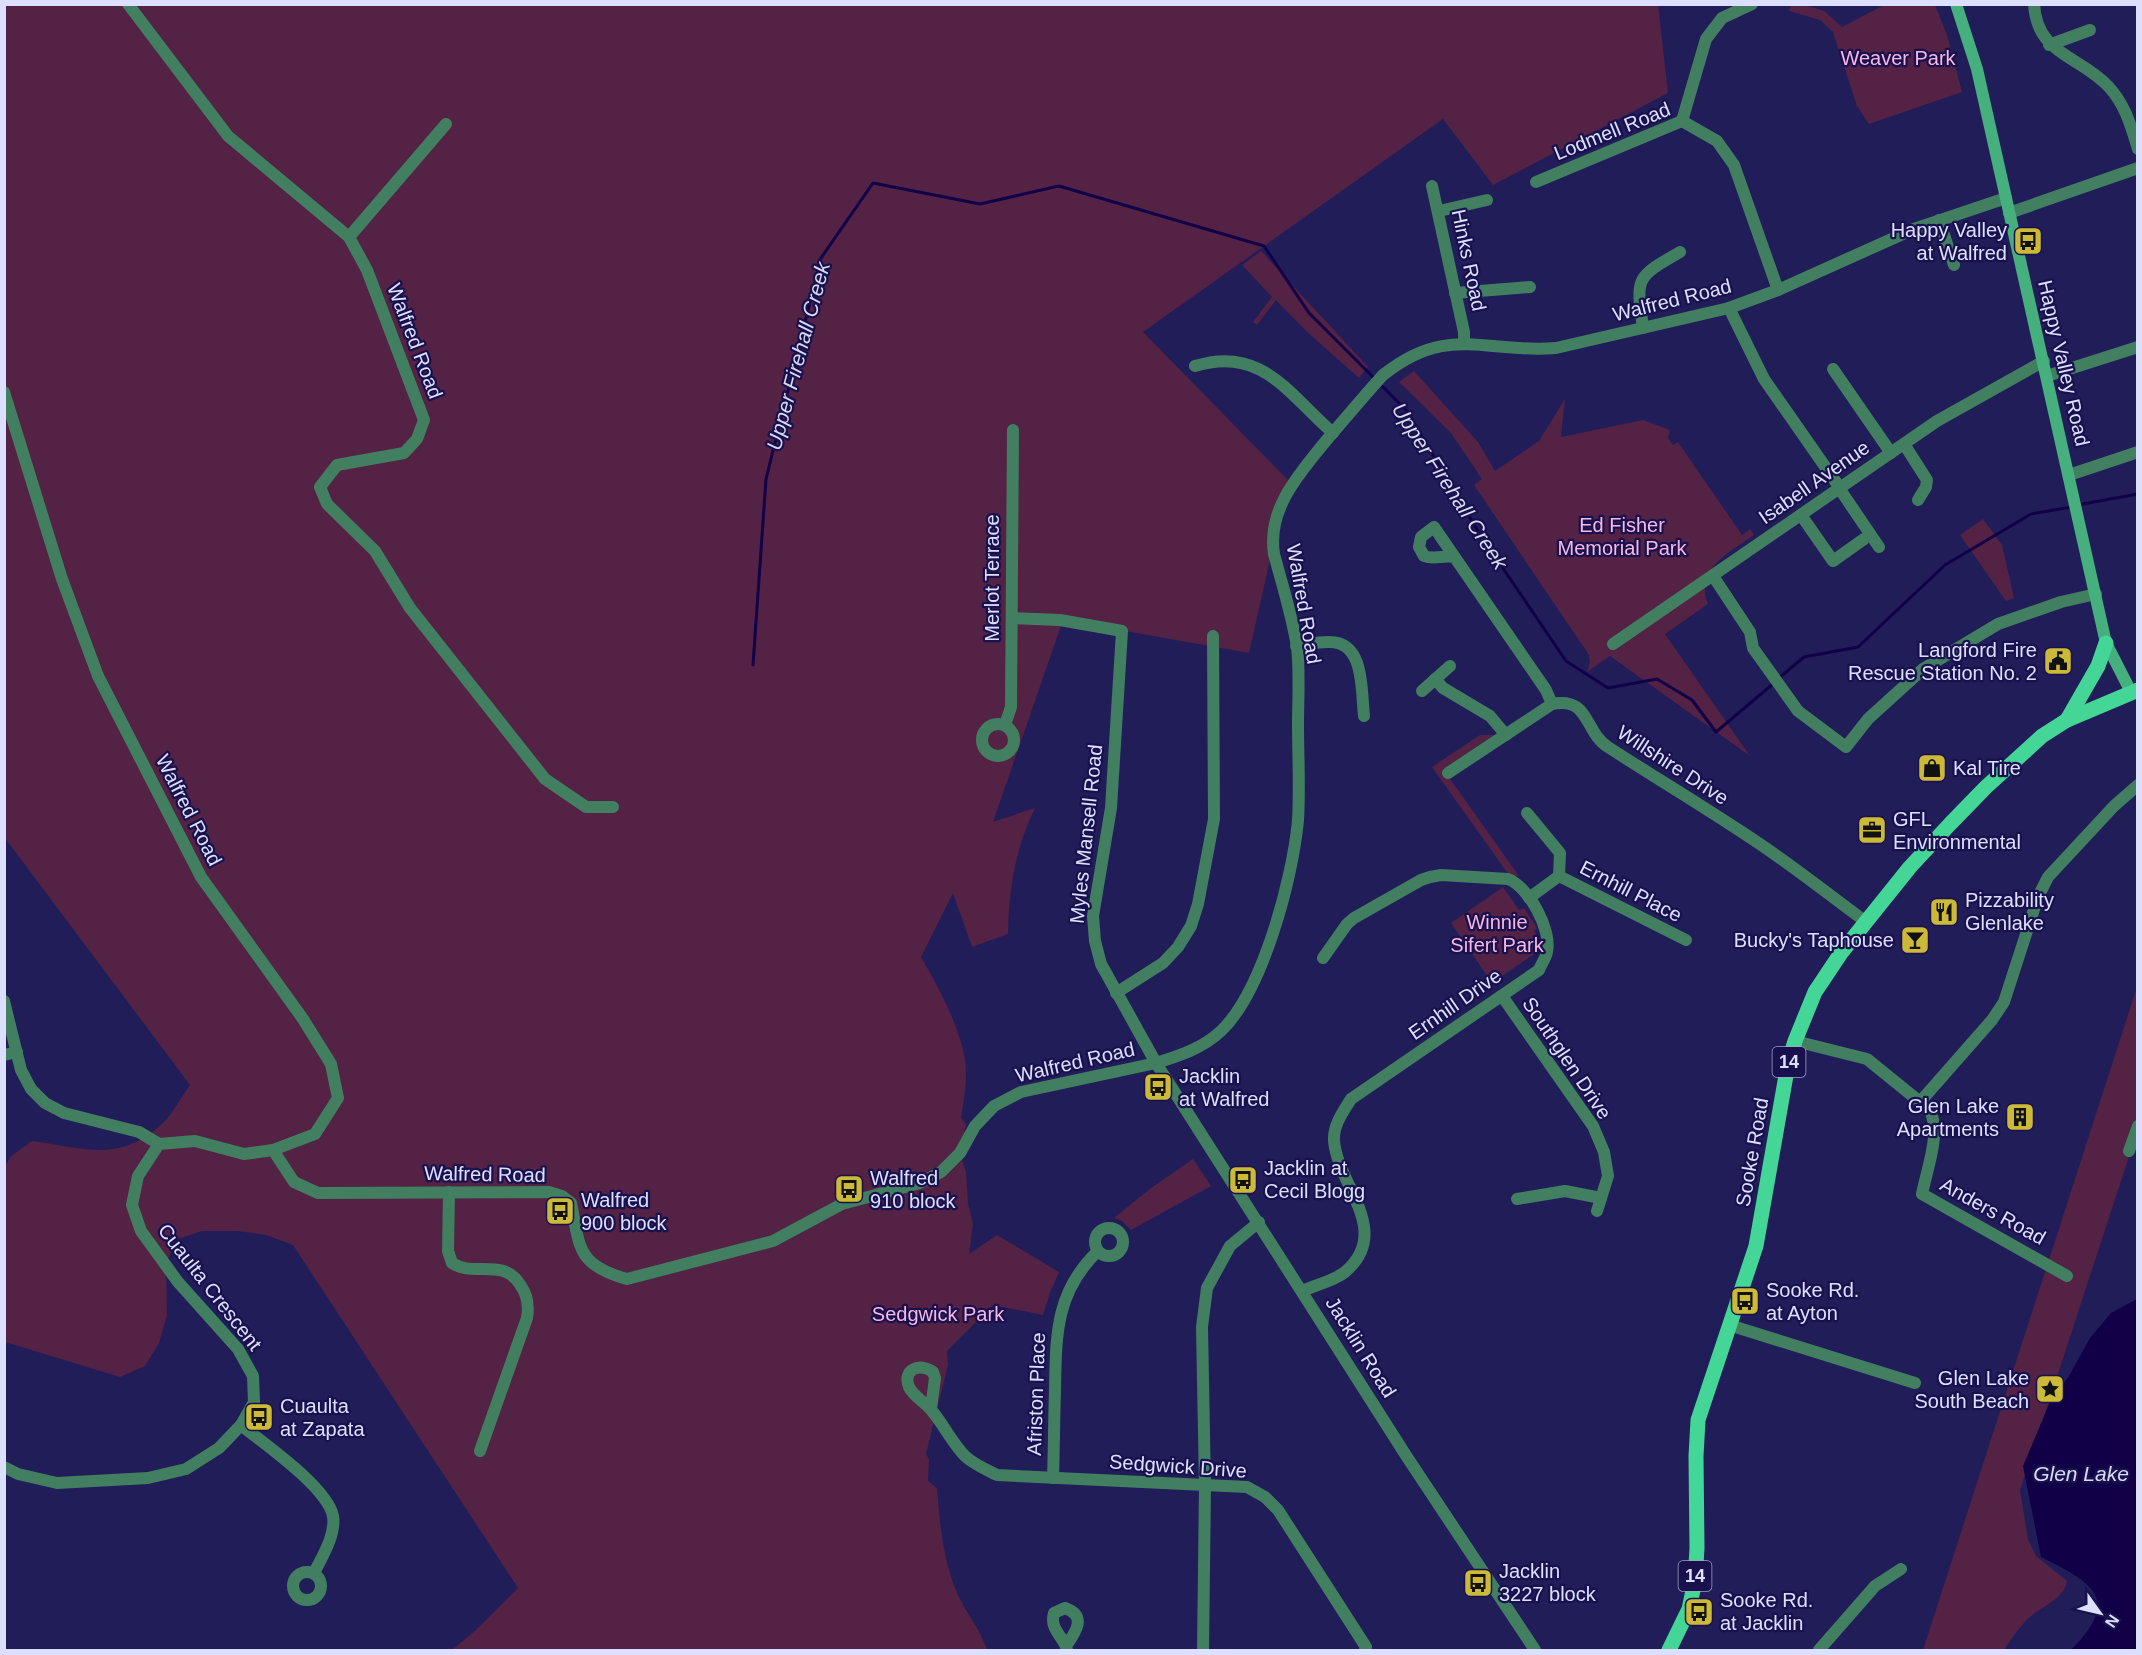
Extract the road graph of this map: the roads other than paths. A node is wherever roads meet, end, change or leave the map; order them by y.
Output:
1 (129, 4) edge
2 (1752, 4) edge
3 (1956, 4) edge
4 (2034, 4) edge
5 (2090, 30) dead end
6 (2049, 45) junction
7 (1682, 122) junction
8 (446, 124) dead end
9 (2138, 149) edge
10 (2138, 168) edge
11 (1536, 182) dead end
12 (1432, 186) dead end
13 (2006, 198) junction
14 (1487, 200) dead end
15 (1439, 211) junction
16 (2009, 213) junction
17 (1939, 220) junction
18 (349, 237) junction
19 (1680, 252) dead end
20 (1954, 265) dead end
21 (1530, 287) dead end
22 (1778, 290) junction
23 (1455, 293) junction
24 (1729, 308) junction
25 (1643, 328) junction
26 (1464, 343) junction
27 (2138, 347) edge
28 (2044, 361) junction
29 (1194, 366) dead end
30 (1833, 369) dead end
31 (2047, 376) junction
32 (4, 392) edge
33 (1013, 430) dead end
34 (1333, 433) junction
35 (1904, 444) junction
36 (2138, 452) edge
37 (1891, 453) junction
38 (2069, 475) junction
39 (1839, 488) junction
40 (1918, 500) dead end
41 (1801, 515) junction
42 (1864, 539) dead end
43 (1879, 547) dead end
44 (1454, 557) dead end
45 (1713, 576) junction
46 (2096, 594) junction
47 (1012, 618) junction
48 (1213, 636) dead end
49 (2106, 643) junction
50 (1613, 644) dead end
51 (1296, 646) junction
52 (1450, 666) dead end
53 (1435, 679) junction
54 (1422, 691) dead end
55 (2134, 691) edge
56 (1552, 704) junction
57 (1364, 716) dead end
58 (2067, 720) junction
59 (1005, 725) dead end
60 (1506, 735) junction
61 (1448, 773) dead end
62 (2138, 785) edge
63 (613, 807) dead end
64 (1527, 813) dead end
65 (1559, 876) junction
66 (1529, 898) junction
67 (1866, 922) junction
68 (1686, 940) dead end
69 (1323, 958) dead end
70 (1116, 993) junction
71 (1502, 996) junction
72 (4, 1001) edge
73 (1795, 1041) junction
74 (11, 1053) edge
75 (1156, 1062) junction
76 (1920, 1102) junction
77 (2138, 1126) edge
78 (159, 1144) junction
79 (273, 1150) junction
80 (2129, 1151) dead end
81 (449, 1192) junction
82 (1601, 1198) junction
83 (1518, 1199) dead end
84 (1597, 1211) dead end
85 (1259, 1222) junction
86 (1098, 1251) dead end
87 (2067, 1276) dead end
88 (1302, 1291) junction
89 (1729, 1325) junction
90 (1915, 1383) dead end
91 (931, 1409) dead end
92 (241, 1425) junction
93 (480, 1451) dead end
94 (4, 1467) edge
95 (1053, 1478) junction
96 (1205, 1486) junction
97 (1901, 1569) dead end
98 (314, 1573) dead end
99 (1203, 1650) edge
100 (1365, 1650) edge
101 (1535, 1650) edge
102 (1669, 1650) edge
103 (1819, 1650) edge

1 - 18 street, Walfred Road
2 - 7 street
3 - 13 main road, Happy Valley Road
4 - 6 street
5 - 6 street
6 - 9 street
7 - 11 street, Lodmell Road
7 - 22 street, Lodmell Road
8 - 18 street
10 - 16 street
12 - 15 street, Hinks Road
13 - 16 main road, Happy Valley Road
13 - 17 street, Walfred Road
14 - 15 street
15 - 23 street, Hinks Road
16 - 28 main road, Happy Valley Road
17 - 20 street
17 - 22 street, Walfred Road
18 - 63 street, Walfred Road
19 - 25 street
21 - 23 street
22 - 24 street, Walfred Road
23 - 26 street, Hinks Road
24 - 25 street, Walfred Road
24 - 39 street
25 - 26 street, Walfred Road
26 - 34 street, Walfred Road
27 - 31 street
28 - 31 main road, Happy Valley Road
28 - 35 street, Isabell Avenue
29 - 34 street
30 - 37 street
31 - 38 main road, Happy Valley Road
32 - 79 street, Walfred Road
33 - 47 street, Merlot Terrace
34 - 51 street, Walfred Road
35 - 37 street, Isabell Avenue
35 - 40 street
36 - 38 street
37 - 39 street, Isabell Avenue
38 - 46 main road, Happy Valley Road
39 - 41 street, Isabell Avenue
39 - 43 street
41 - 42 street
41 - 45 street, Isabell Avenue
44 - 56 street
45 - 46 street
45 - 50 street, Isabell Avenue
46 - 49 main road, Happy Valley Road
47 - 59 street, Merlot Terrace
47 - 70 street, Myles Mansell Road
48 - 70 street
49 - 55 main road, Happy Valley Road
49 - 58 main road
51 - 57 street
51 - 75 street, Walfred Road
52 - 53 street
53 - 54 street
53 - 60 street
55 - 58 main road, Sooke Road / 14
56 - 60 street
56 - 67 street, Willshire Drive
58 - 67 main road, Sooke Road / 14
60 - 61 street
62 - 76 street
64 - 65 street, Ernhill Place
65 - 66 street, Ernhill Place
65 - 68 street, Ernhill Place
66 - 69 street, Ernhill Drive
66 - 71 street, Ernhill Drive
67 - 73 main road, Sooke Road / 14
70 - 75 street, Myles Mansell Road
71 - 82 street, Southglen Drive
71 - 88 street, Ernhill Drive
72 - 74 street
73 - 76 street, Anders Road
73 - 89 main road, Sooke Road / 14
74 - 78 street
75 - 81 street, Walfred Road
75 - 85 street, Jacklin Road
76 - 87 street, Anders Road
77 - 80 street
78 - 79 street
78 - 92 street, Cuaulta Crescent
79 - 81 street, Walfred Road
81 - 93 street
82 - 83 street
82 - 84 street, Southglen Drive
85 - 88 street, Jacklin Road
85 - 96 street
86 - 95 street, Afriston Place
88 - 101 street, Jacklin Road
89 - 90 street
89 - 102 main road, Sooke Road / 14
91 - 95 street, Sedgwick Drive
92 - 94 street, Cuaulta Crescent
92 - 98 street
95 - 96 street, Sedgwick Drive
96 - 99 street
96 - 100 street, Sedgwick Drive
97 - 103 street

